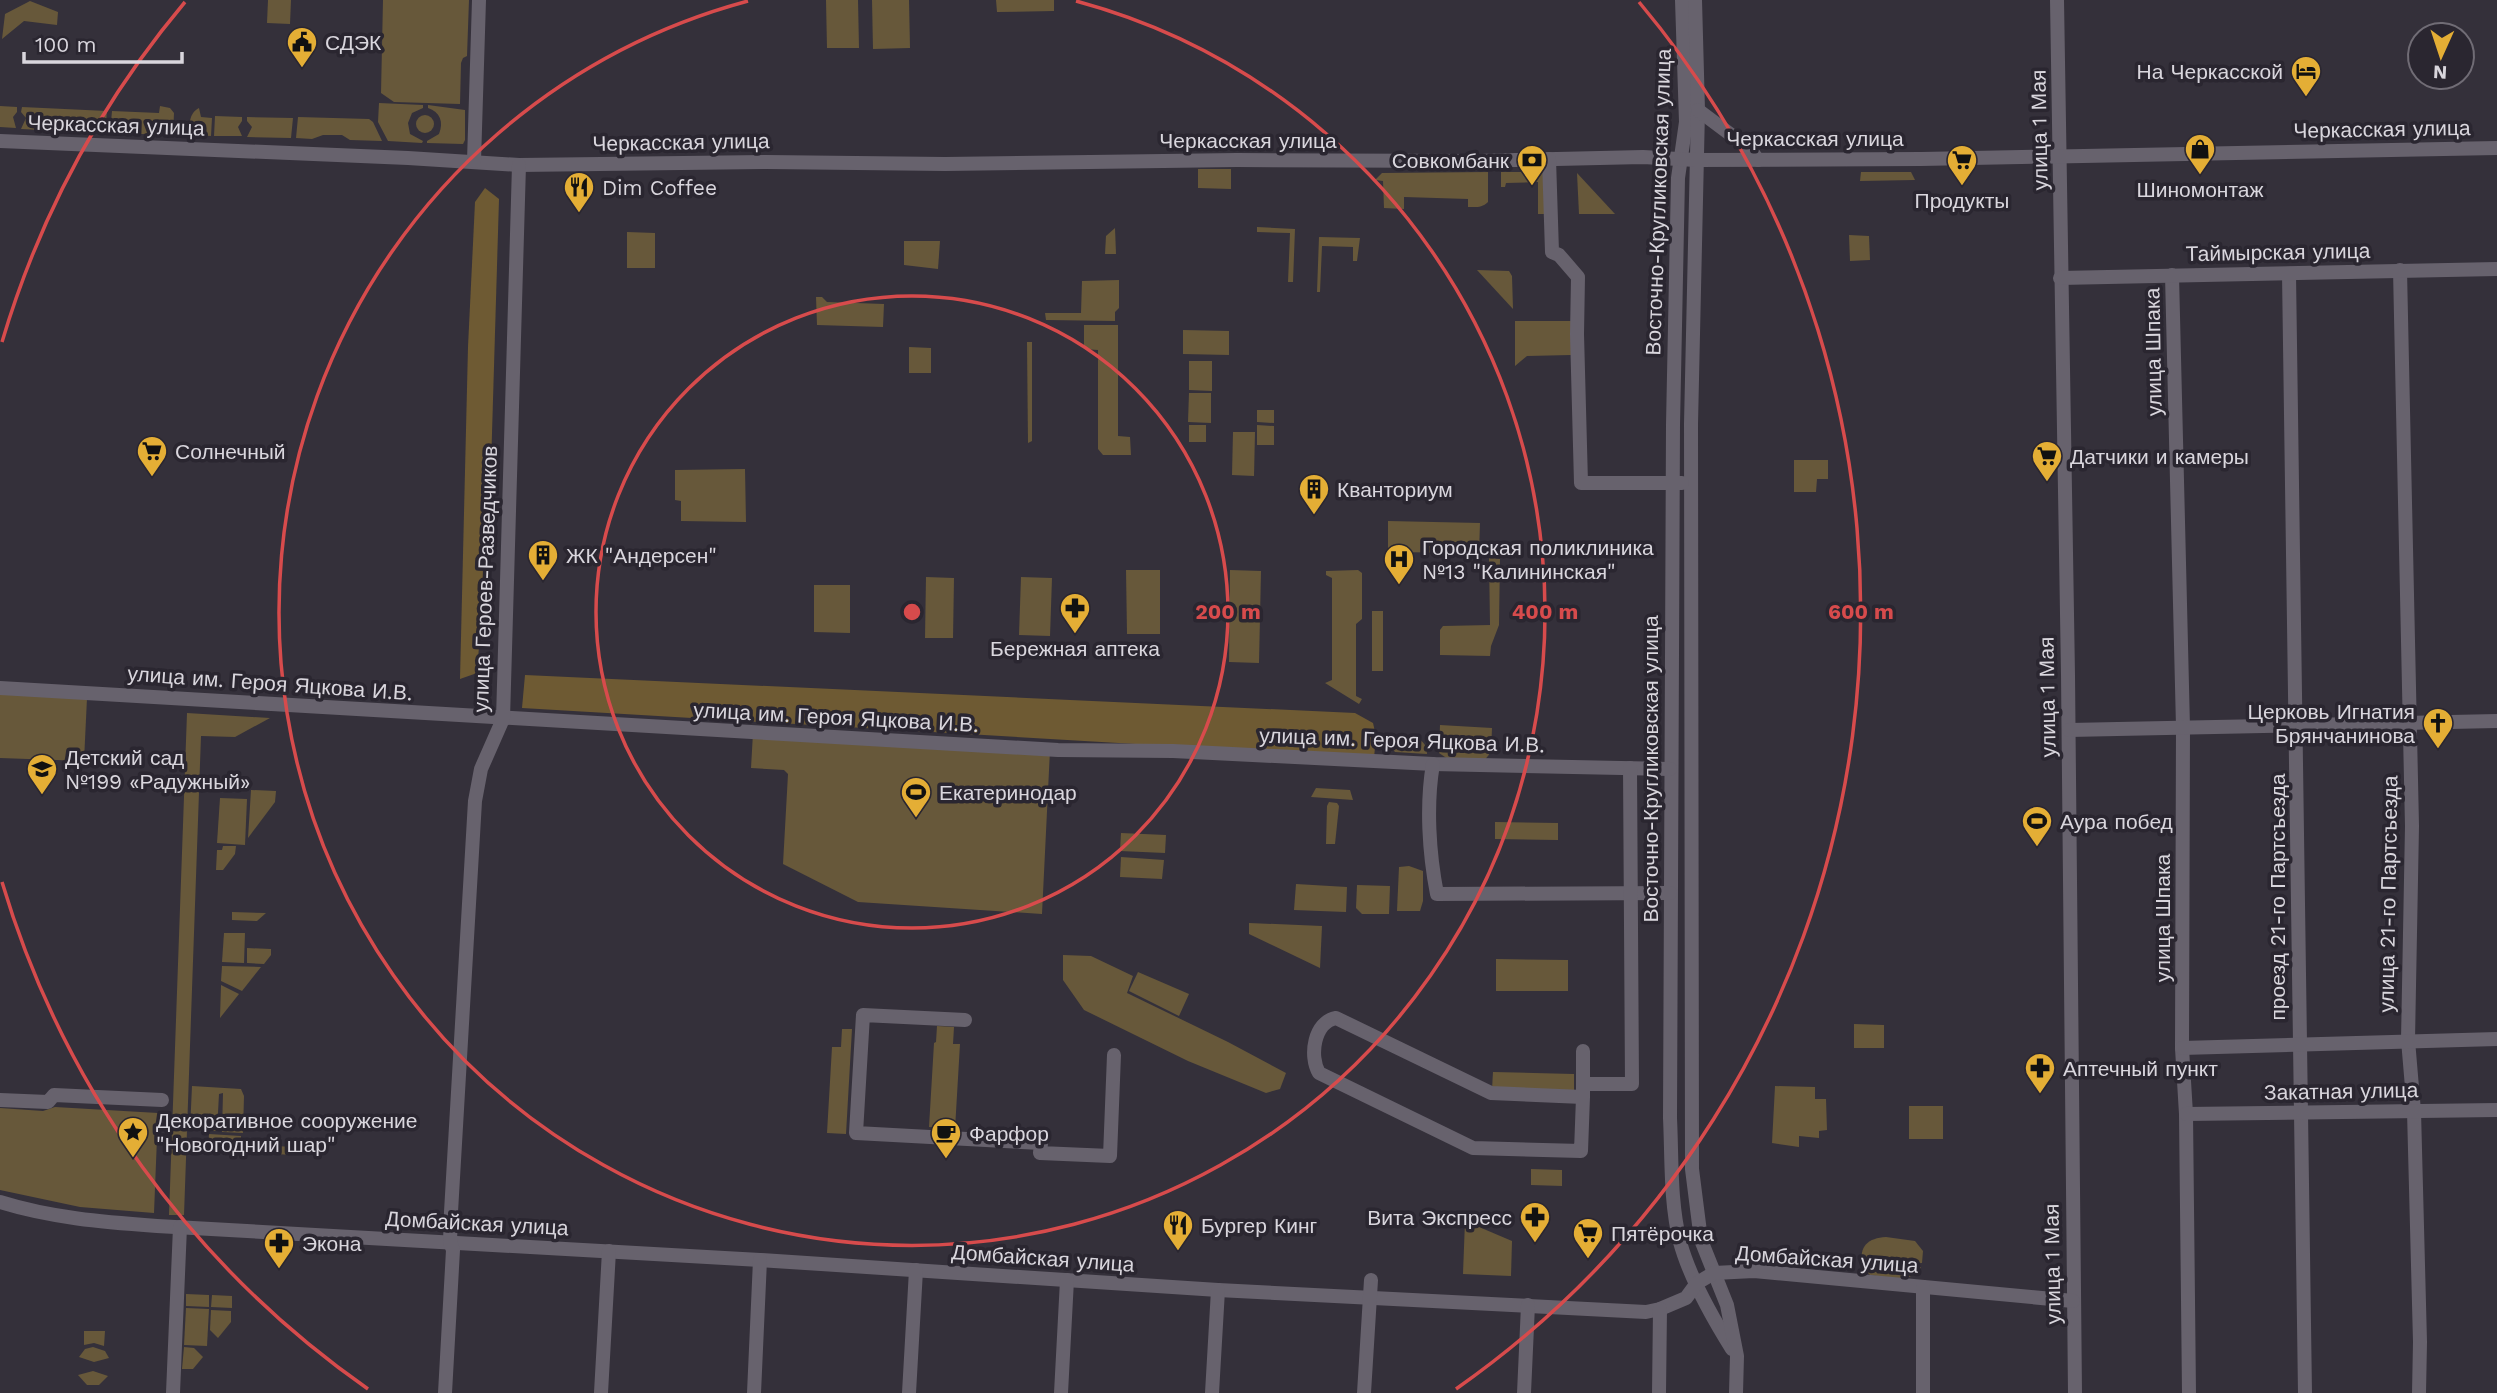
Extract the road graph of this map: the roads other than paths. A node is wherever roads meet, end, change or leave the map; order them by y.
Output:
1 (479, 0) edge
2 (1682, 0) edge
3 (1695, 0) edge
4 (2057, 0) edge
5 (1698, 110) junction
6 (0, 141) edge
7 (2497, 148) edge
8 (2060, 156) junction
9 (1549, 159) junction
10 (1679, 159) junction
11 (1696, 160) junction
12 (1758, 160) junction
13 (474, 161) junction
14 (519, 165) junction
15 (2497, 269) edge
16 (2400, 270) junction
17 (2289, 274) junction
18 (2172, 275) junction
19 (2060, 278) junction
20 (1672, 483) junction
21 (1691, 483) junction
22 (0, 688) edge
23 (503, 719) junction
24 (2497, 721) edge
25 (2410, 722) junction
26 (2297, 724) junction
27 (2183, 727) junction
28 (2069, 730) junction
29 (1433, 764) junction
30 (1630, 768) junction
31 (1670, 769) junction
32 (1630, 893) junction
33 (1670, 893) junction
34 (965, 1020) dead end
35 (2497, 1039) edge
36 (2408, 1041) junction
37 (2299, 1044) junction
38 (2182, 1048) junction
39 (1583, 1051) dead end
40 (1114, 1055) dead end
41 (1583, 1091) junction
42 (0, 1100) edge
43 (162, 1100) dead end
44 (2497, 1110) edge
45 (2414, 1111) junction
46 (2186, 1114) junction
47 (2303, 1114) junction
48 (1672, 1169) junction
49 (1692, 1169) junction
50 (0, 1202) edge
51 (180, 1227) junction
52 (450, 1242) junction
53 (609, 1251) junction
54 (760, 1260) junction
55 (916, 1270) junction
56 (1754, 1271) junction
57 (1714, 1273) junction
58 (1067, 1280) junction
59 (1371, 1280) dead end
60 (1697, 1283) junction
61 (1923, 1287) junction
62 (1218, 1290) junction
63 (1370, 1297) junction
64 (1726, 1300) junction
65 (2073, 1301) junction
66 (1528, 1305) junction
67 (1660, 1309) junction
68 (1737, 1356) junction
69 (173, 1393) edge
70 (445, 1393) edge
71 (601, 1393) edge
72 (754, 1393) edge
73 (909, 1393) edge
74 (1061, 1393) edge
75 (1212, 1393) edge
76 (1364, 1393) edge
77 (1524, 1393) edge
78 (1659, 1393) edge
79 (1736, 1393) edge
80 (1923, 1393) edge
81 (2075, 1393) edge
82 (2189, 1393) edge
83 (2305, 1393) edge
84 (2419, 1393) edge

1 - 13 street
2 - 10 street, Восточно-Кругликовская улица
3 - 5 street, Восточно-Кругликовская улица
4 - 8 street, улица 1 Мая
5 - 11 street, Восточно-Кругликовская улица
5 - 12 street
6 - 13 street, Черкасская улица
7 - 8 street, Черкасская улица
8 - 12 street, Черкасская улица
8 - 19 street, улица 1 Мая
9 - 10 street, Черкасская улица
9 - 14 street, Черкасская улица
9 - 20 street
10 - 11 street, Черкасская улица
10 - 20 street, Восточно-Кругликовская улица
11 - 12 street, Черкасская улица
11 - 21 street, Восточно-Кругликовская улица
13 - 14 street, Черкасская улица
14 - 23 street, улица Героев-Разведчиков
15 - 16 street, Таймырская улица
16 - 17 street, Таймырская улица
16 - 25 street, улица 21-го Партсъезда
17 - 18 street, Таймырская улица
17 - 26 street, проезд 21-го Партсъезда
18 - 19 street, Таймырская улица
18 - 27 street, улица Шпака
19 - 28 street, улица 1 Мая
20 - 21 street
20 - 31 street, Восточно-Кругликовская улица
21 - 49 street, Восточно-Кругликовская улица
22 - 23 street, улица им. Героя Яцкова И.В.
23 - 29 street, улица им. Героя Яцкова И.В.
23 - 52 street, улица Героев-Разведчиков
24 - 25 street
25 - 26 street
25 - 36 street, улица 21-го Партсъезда
26 - 27 street
26 - 37 street, проезд 21-го Партсъезда
27 - 28 street
27 - 38 street, улица Шпака
28 - 65 street, улица 1 Мая
29 - 30 street, улица им. Героя Яцкова И.В.
29 - 32 street
30 - 31 street, улица им. Героя Яцкова И.В.
30 - 32 street
31 - 33 street, Восточно-Кругликовская улица
32 - 33 street
32 - 41 street
33 - 48 street, Восточно-Кругликовская улица
34 - 40 street
35 - 36 street
36 - 37 street
36 - 45 street, улица 21-го Партсъезда
37 - 38 street
37 - 47 street, проезд 21-го Партсъезда
38 - 46 street, улица Шпака
39 - 41 street
41 - 41 street
42 - 43 street
44 - 45 street, Закатная улица
45 - 47 street, Закатная улица
45 - 84 street, улица 21-го Партсъезда
46 - 47 street, Закатная улица
46 - 82 street, улица Шпака
47 - 83 street, проезд 21-го Партсъезда
48 - 49 street
48 - 60 street, Восточно-Кругликовская улица
49 - 57 street, Восточно-Кругликовская улица
50 - 51 street, Домбайская улица
51 - 52 street, Домбайская улица
51 - 69 street
52 - 53 street, Домбайская улица
52 - 70 street, улица Героев-Разведчиков
53 - 54 street, Домбайская улица
53 - 71 street
54 - 55 street, Домбайская улица
54 - 72 street
55 - 58 street, Домбайская улица
55 - 73 street
56 - 57 street, Домбайская улица
56 - 61 street, Домбайская улица
56 - 64 street
57 - 60 street, Домбайская улица
57 - 64 street, Восточно-Кругликовская улица
58 - 62 street, Домбайская улица
58 - 74 street
59 - 63 street
60 - 67 street, Домбайская улица
60 - 68 street, Восточно-Кругликовская улица
61 - 65 street, Домбайская улица
61 - 80 street
62 - 63 street, Домбайская улица
62 - 75 street
63 - 66 street, Домбайская улица
63 - 76 street
64 - 68 street, Восточно-Кругликовская улица
65 - 81 street, улица 1 Мая
66 - 67 street, Домбайская улица
66 - 77 street
67 - 78 street
68 - 79 street, Восточно-Кругликовская улица

